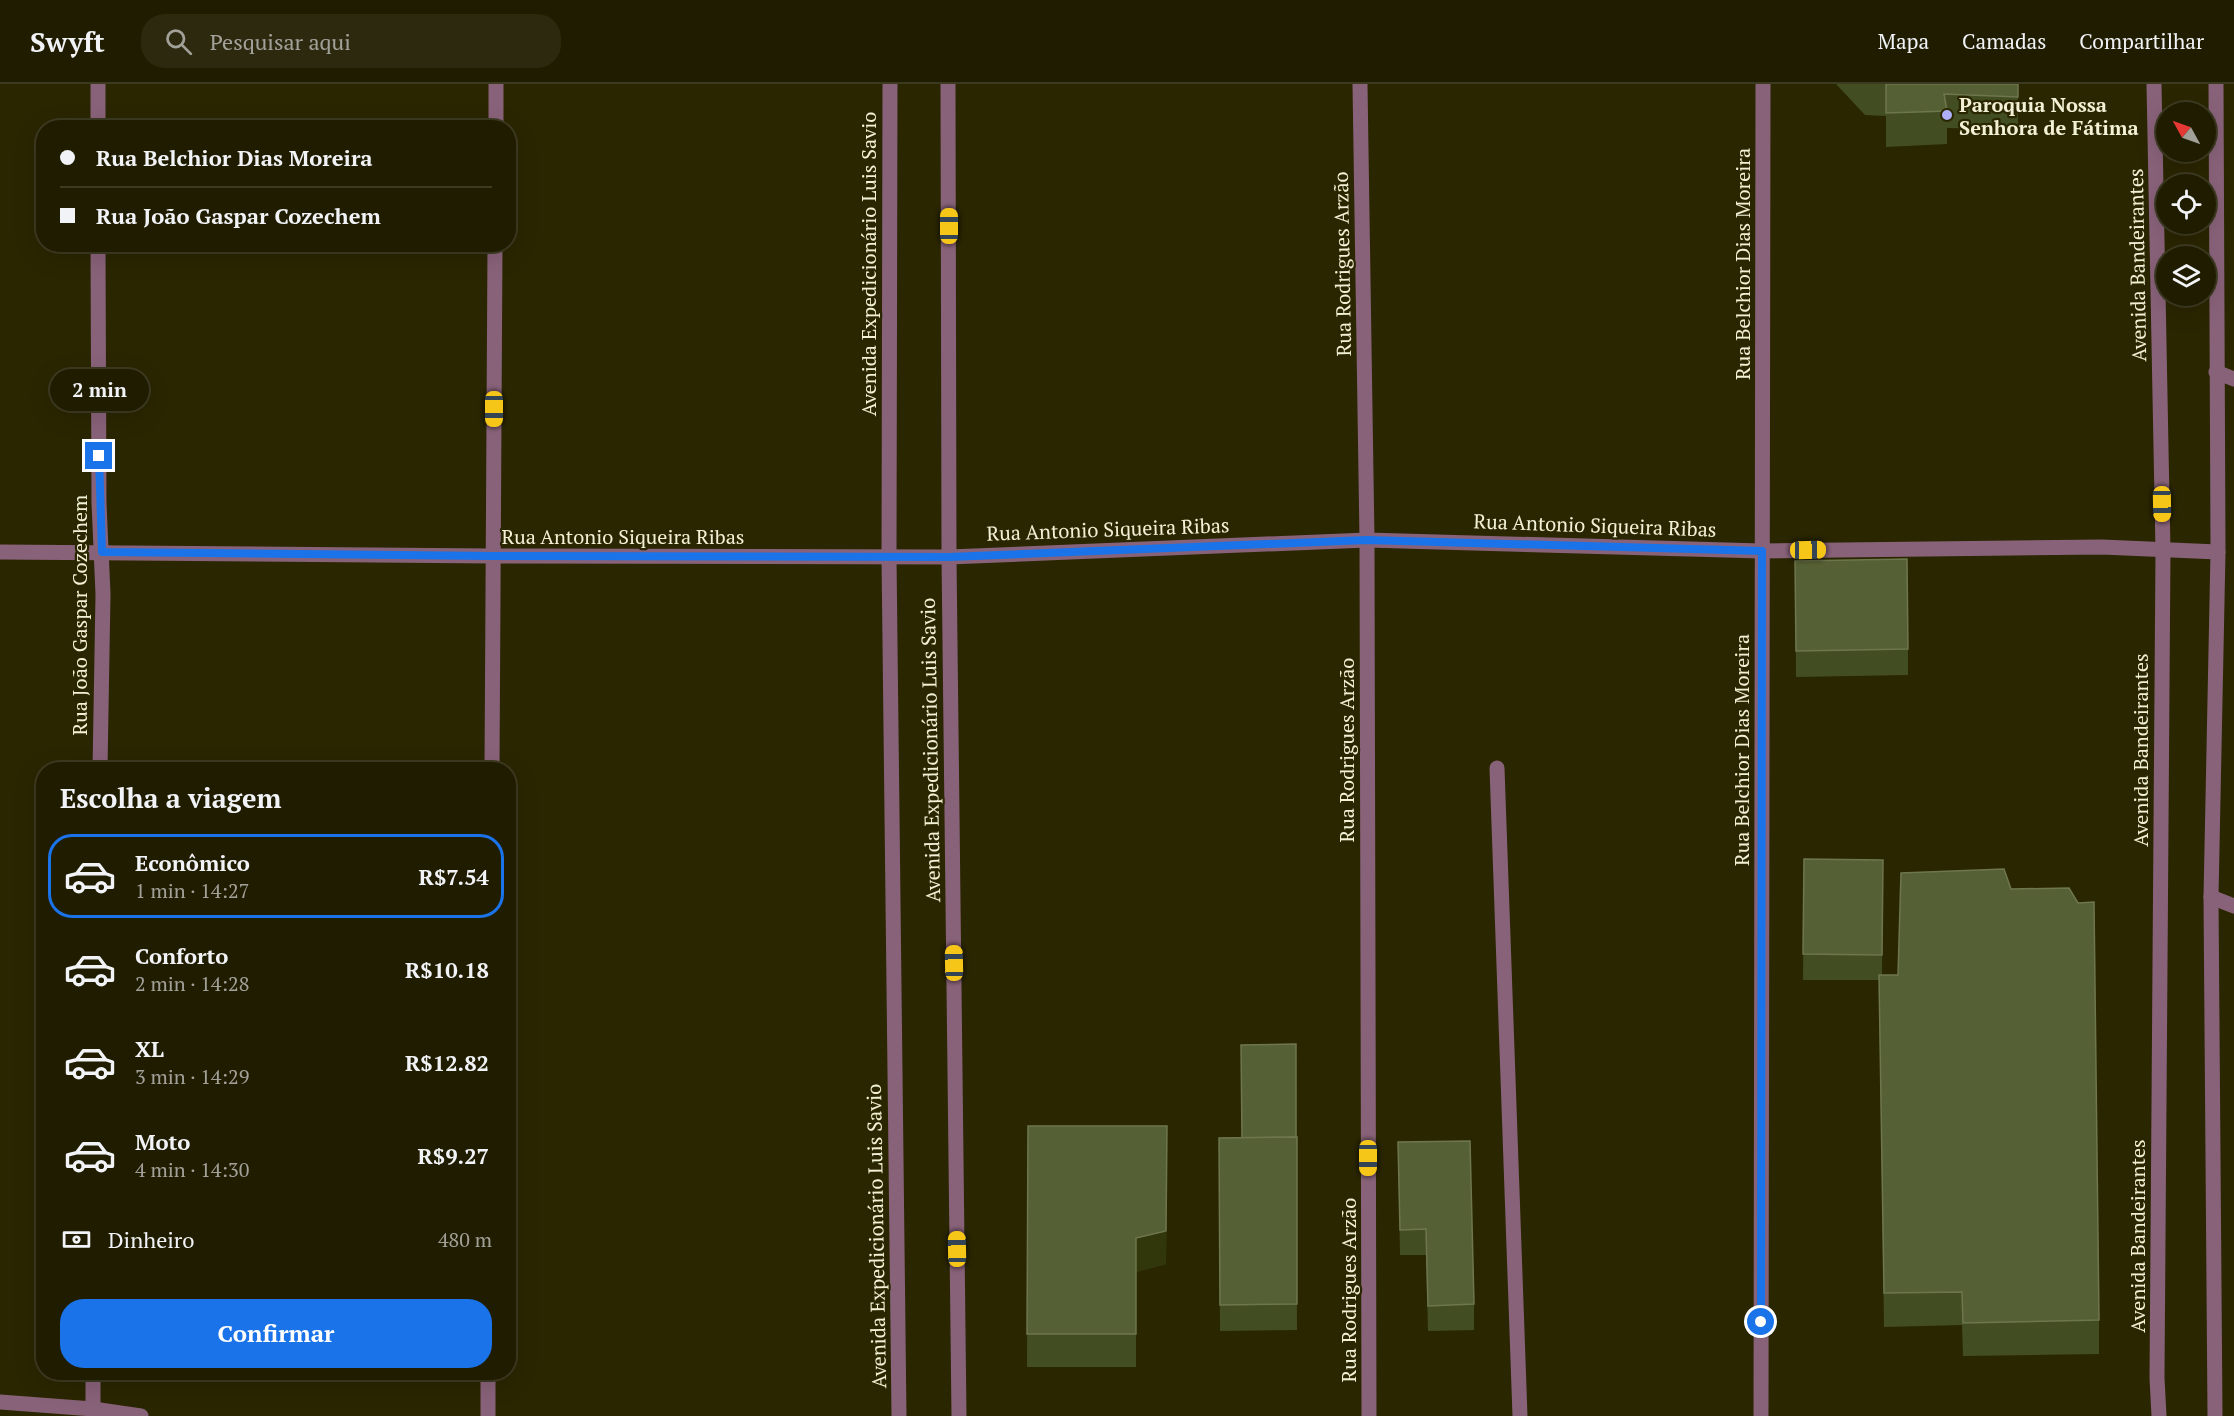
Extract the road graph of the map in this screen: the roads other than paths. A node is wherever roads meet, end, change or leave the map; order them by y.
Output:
1 (98, 84) edge
2 (496, 84) edge
3 (890, 84) edge
4 (948, 84) edge
5 (1360, 84) edge
6 (1763, 84) edge
7 (2154, 84) edge
8 (2216, 84) edge
9 (98, 120) edge
10 (496, 120) edge
11 (98, 252) edge
12 (495, 252) edge
13 (2216, 372) junction
14 (2234, 379) edge
15 (1367, 540) junction
16 (1762, 551) junction
17 (2163, 551) junction
18 (0, 552) edge
19 (102, 552) junction
20 (2218, 552) junction
21 (493, 556) junction
22 (889, 557) junction
23 (949, 557) junction
24 (100, 762) edge
25 (492, 762) edge
26 (1497, 768) dead end
27 (2211, 897) junction
28 (2234, 906) edge
29 (93, 1380) edge
30 (488, 1380) edge
31 (0, 1402) edge
32 (93, 1409) junction
33 (141, 1416) edge
34 (488, 1416) edge
35 (899, 1416) edge
36 (960, 1416) edge
37 (1369, 1416) edge
38 (1520, 1416) edge
39 (1761, 1416) edge
40 (2159, 1416) edge
41 (2215, 1416) edge

1 - 9 street
2 - 10 street
3 - 22 street, Avenida Expedicionário Luis Savio
4 - 23 street, Avenida Expedicionário Luis Savio
5 - 15 street, Rua Rodrigues Arzão
6 - 16 street, Rua Belchior Dias Moreira
7 - 17 street, Avenida Bandeirantes
8 - 13 street
11 - 19 street, Rua João Gaspar Cozechem
12 - 21 street
13 - 14 street
13 - 20 street
15 - 16 street, Rua Antonio Siqueira Ribas
15 - 23 street, Rua Antonio Siqueira Ribas
15 - 37 street, Rua Rodrigues Arzão
16 - 17 street, Rua Antonio Siqueira Ribas
16 - 39 street, Rua Belchior Dias Moreira
17 - 20 street, Rua Antonio Siqueira Ribas
17 - 40 street, Avenida Bandeirantes
18 - 19 street, Rua Antonio Siqueira Ribas
19 - 21 street, Rua Antonio Siqueira Ribas
19 - 24 street, Rua João Gaspar Cozechem
20 - 27 street
21 - 22 street, Rua Antonio Siqueira Ribas
21 - 25 street
22 - 23 street, Rua Antonio Siqueira Ribas
22 - 35 street, Avenida Expedicionário Luis Savio
23 - 36 street, Avenida Expedicionário Luis Savio
26 - 38 street
27 - 28 street
27 - 41 street
29 - 32 street
30 - 34 street
31 - 32 street
32 - 33 street

